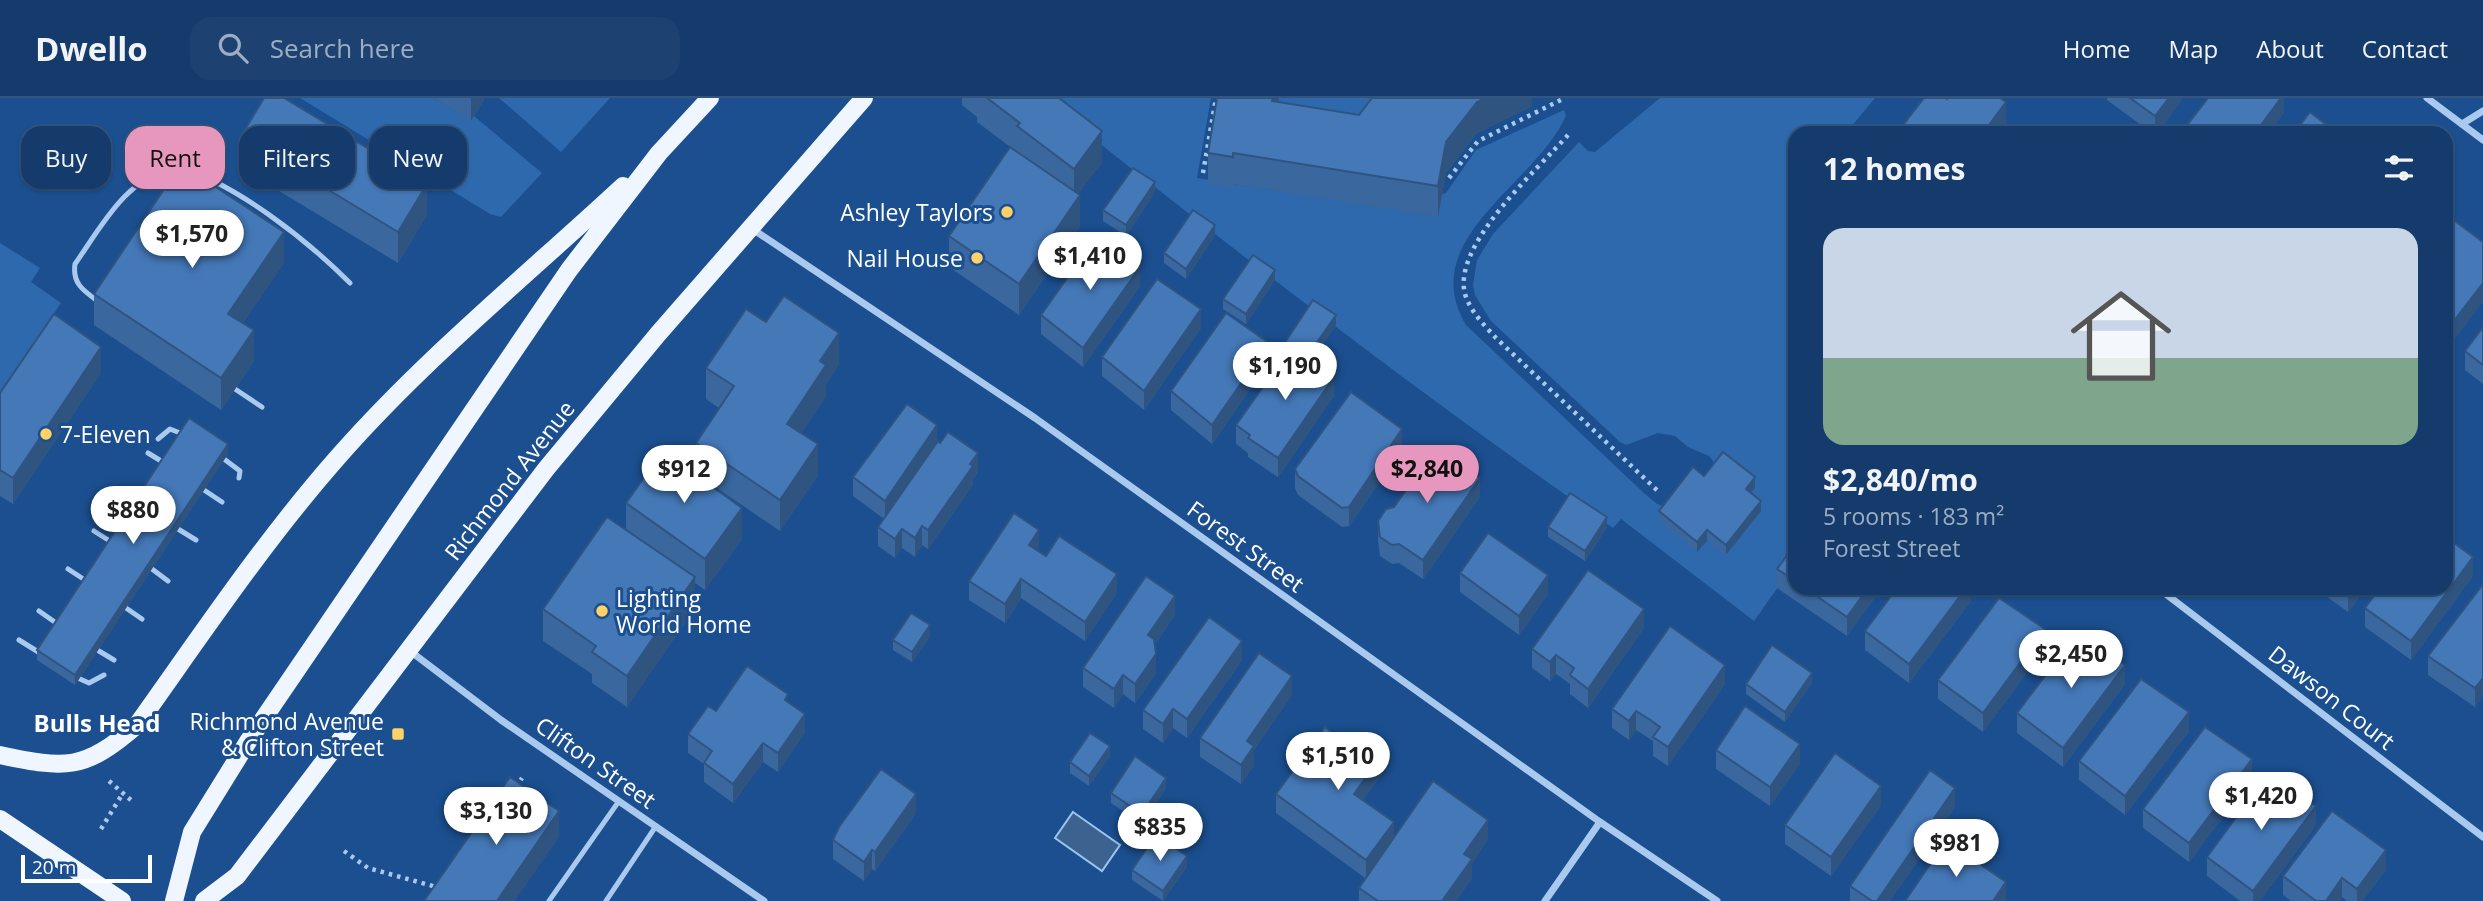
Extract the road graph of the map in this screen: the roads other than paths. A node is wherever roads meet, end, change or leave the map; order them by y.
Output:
1 (710, 98) edge
2 (864, 98) edge
3 (2427, 98) edge
4 (2483, 111) edge
5 (2462, 124) junction
6 (2483, 141) edge
7 (659, 153) junction
8 (750, 228) junction
9 (350, 283) dead end
10 (106, 307) edge
11 (235, 389) edge
12 (262, 407) dead end
13 (185, 435) edge
14 (158, 439) dead end
15 (148, 453) dead end
16 (224, 459) edge
17 (166, 464) edge
18 (239, 478) dead end
19 (204, 490) edge
20 (121, 492) dead end
21 (222, 502) dead end
22 (140, 504) edge
23 (178, 529) edge
24 (94, 531) dead end
25 (196, 540) dead end
26 (113, 543) edge
27 (68, 569) dead end
28 (152, 569) edge
29 (168, 581) dead end
30 (88, 582) edge
31 (2167, 595) edge
32 (126, 608) edge
33 (39, 611) dead end
34 (142, 619) dead end
35 (60, 625) edge
36 (19, 640) dead end
37 (99, 650) edge
38 (409, 651) junction
39 (41, 654) edge
40 (114, 660) dead end
41 (104, 675) dead end
42 (80, 679) edge
43 (0, 755) edge
44 (619, 801) junction
45 (0, 819) edge
46 (1600, 822) junction
47 (656, 826) junction
48 (2483, 838) edge
49 (122, 901) edge
50 (174, 901) edge
51 (204, 901) edge
52 (549, 901) edge
53 (606, 901) edge
54 (764, 901) edge
55 (1545, 901) edge
56 (1717, 901) edge

1 - 7 main road
2 - 8 main road, Richmond Avenue
3 - 5 street
4 - 5 street
5 - 6 street
7 - 43 main road
7 - 50 main road
8 - 38 main road, Richmond Avenue
8 - 46 street, Forest Street
9 - 10 lane
11 - 12 lane
13 - 14 lane
15 - 17 lane
16 - 18 lane
19 - 21 lane
20 - 22 lane
23 - 25 lane
24 - 26 lane
27 - 30 lane
28 - 29 lane
31 - 48 street, Dawson Court
32 - 34 lane
33 - 35 lane
36 - 39 lane
37 - 40 lane
38 - 44 street, Clifton Street
38 - 51 main road, Richmond Avenue
41 - 42 lane
44 - 47 street, Clifton Street
44 - 52 lane
45 - 49 main road
46 - 55 street
46 - 56 street, Forest Street
47 - 53 lane
47 - 54 street, Clifton Street

